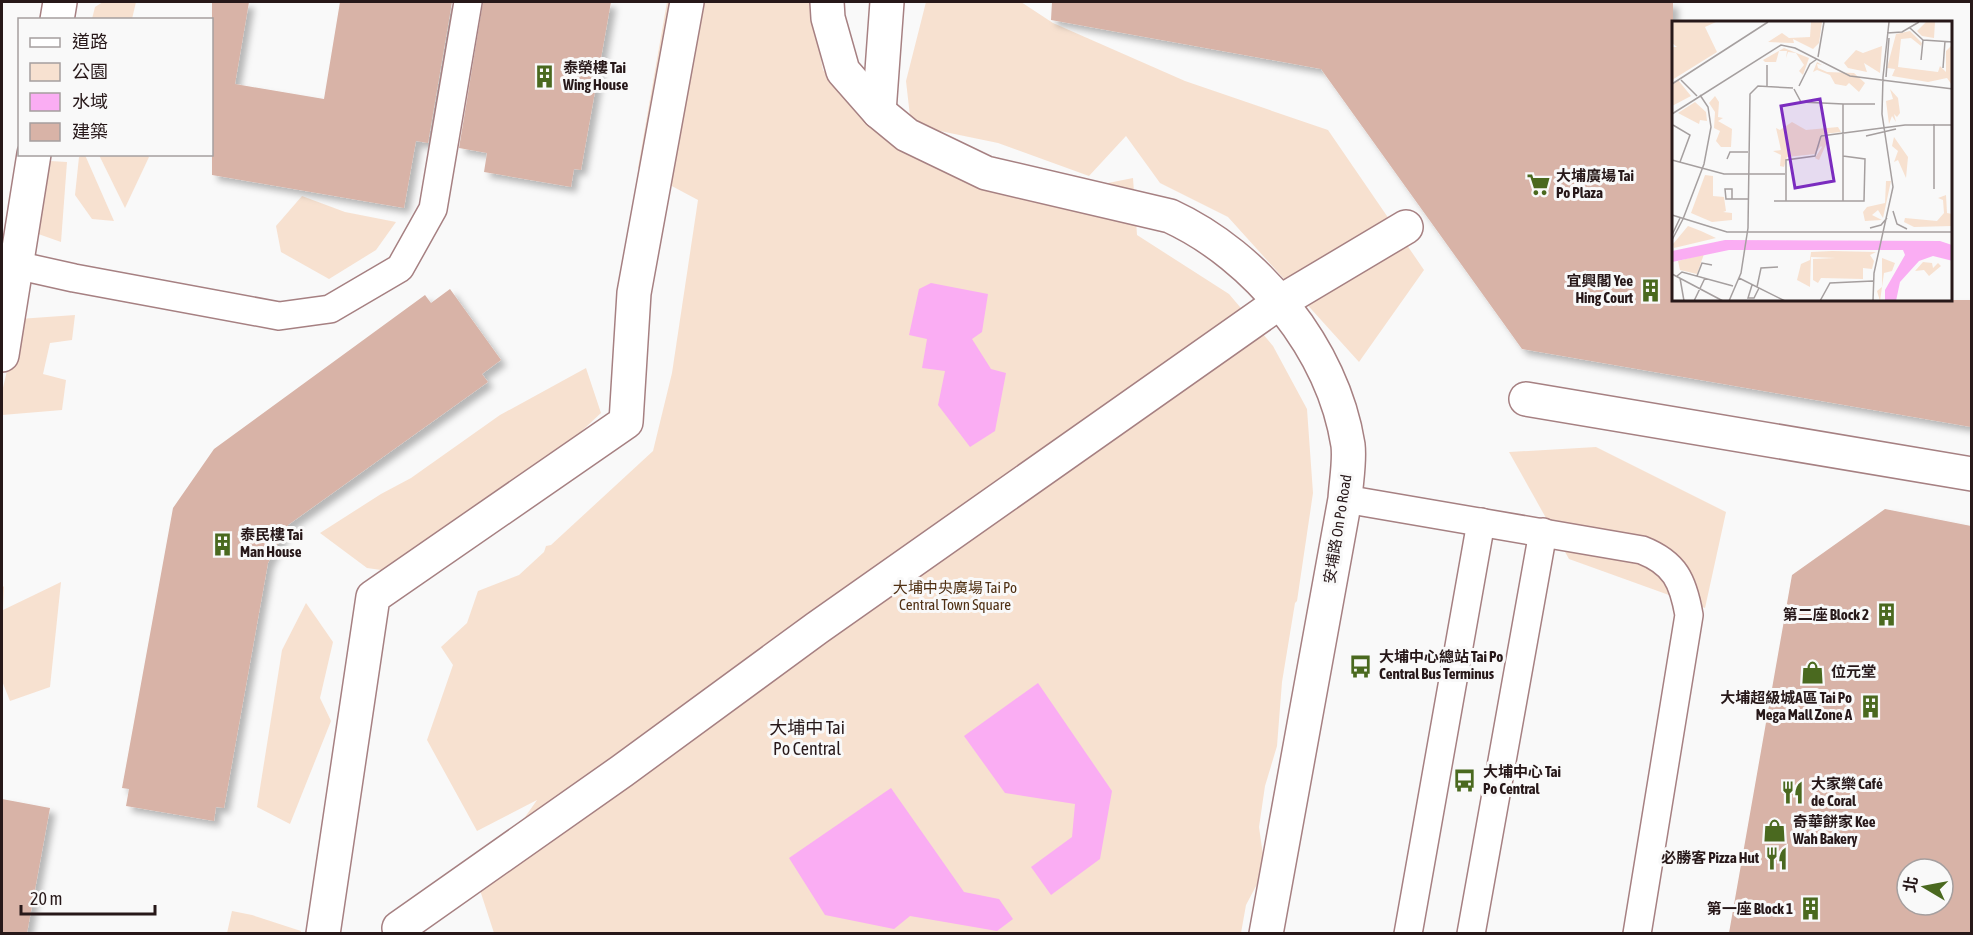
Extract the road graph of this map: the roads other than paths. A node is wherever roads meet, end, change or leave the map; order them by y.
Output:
1 (60, 2) edge
2 (468, 2) edge
3 (687, 2) edge
4 (827, 2) edge
5 (887, 2) edge
6 (57, 18) edge
7 (879, 112) junction
8 (34, 156) edge
9 (1406, 227) dead end
10 (16, 265) junction
11 (1280, 302) junction
12 (2, 355) edge
13 (1526, 399) dead end
14 (1971, 474) edge
15 (1345, 500) junction
16 (1481, 522) junction
17 (1543, 532) junction
18 (399, 928) dead end
19 (323, 933) edge
20 (1266, 933) edge
21 (1408, 933) edge
22 (1471, 933) edge
23 (1636, 933) edge

1 - 6 street
2 - 10 lane
3 - 19 street
4 - 7 street, 安埔路 On Po Road
5 - 7 street
7 - 11 street, 安埔路 On Po Road
8 - 10 street
9 - 11 street
10 - 12 street
11 - 15 street, 安埔路 On Po Road
11 - 18 street
13 - 14 street
15 - 16 lane
15 - 20 street, 安埔路 On Po Road
16 - 17 lane
16 - 21 lane
17 - 22 lane
17 - 23 lane

